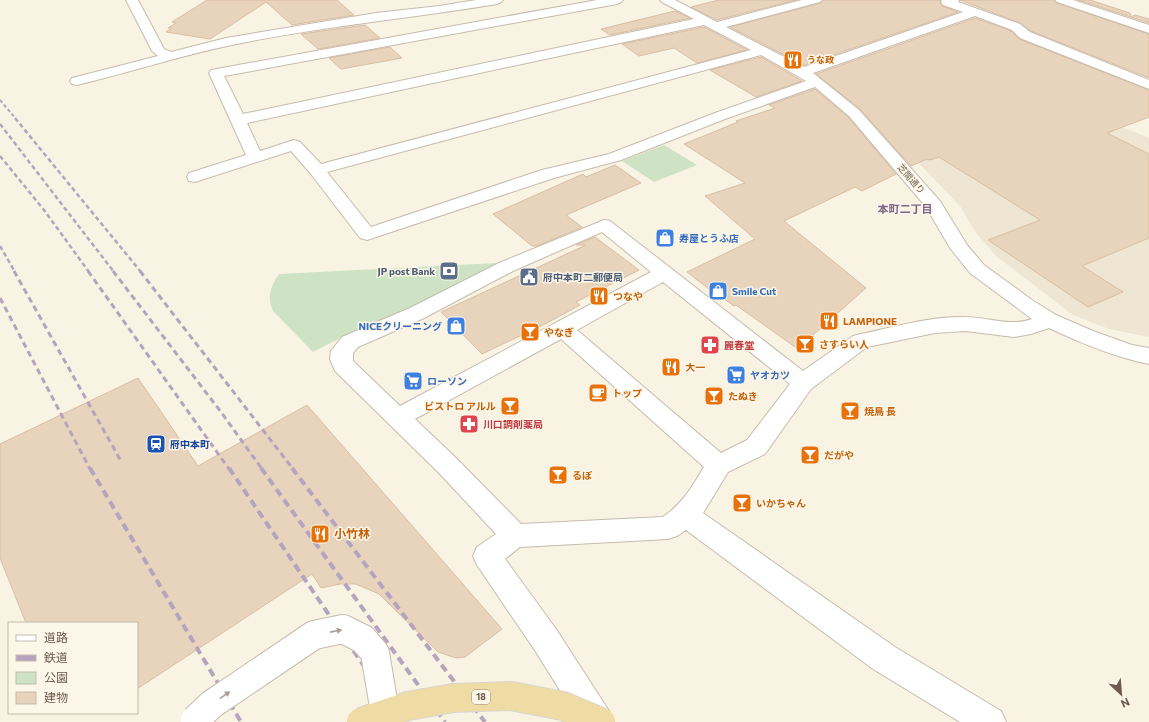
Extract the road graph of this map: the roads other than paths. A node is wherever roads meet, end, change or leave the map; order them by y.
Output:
1 (132, 0) edge
2 (497, 0) edge
3 (617, 0) edge
4 (666, 0) edge
5 (816, 0) edge
6 (953, 0) edge
7 (1062, 0) edge
8 (975, 12) junction
9 (709, 24) junction
10 (1149, 29) edge
11 (761, 51) junction
12 (169, 57) junction
13 (802, 72) junction
14 (77, 81) dead end
15 (817, 82) junction
16 (1149, 85) edge
17 (238, 120) junction
18 (255, 157) junction
19 (317, 170) junction
20 (195, 176) dead end
21 (665, 273) junction
22 (1048, 320) junction
23 (562, 328) junction
24 (1149, 356) edge
25 (803, 383) junction
26 (399, 417) junction
27 (719, 465) junction
28 (686, 515) junction
29 (515, 536) junction
30 (373, 718) edge
31 (195, 721) edge
32 (600, 722) edge
33 (990, 722) edge

1 - 12 street
2 - 12 street
3 - 17 street
4 - 9 street, 芝間通り
5 - 9 street
6 - 8 street
7 - 10 street
8 - 13 street
8 - 16 street
9 - 11 street, 芝間通り
9 - 17 street
11 - 13 street, 芝間通り
11 - 19 street
12 - 14 street
13 - 15 street, 芝間通り
15 - 19 street
15 - 22 street, 芝間通り
17 - 18 street
18 - 19 street
18 - 20 street
21 - 23 street
21 - 25 street
21 - 26 street
22 - 24 street, 芝間通り
22 - 25 street
23 - 26 street
23 - 27 street
25 - 27 street
26 - 29 street
27 - 28 street
28 - 29 street
28 - 33 street
29 - 32 street
31 -> 30 street, bridge
30 - 32 main road, 18, bridge

